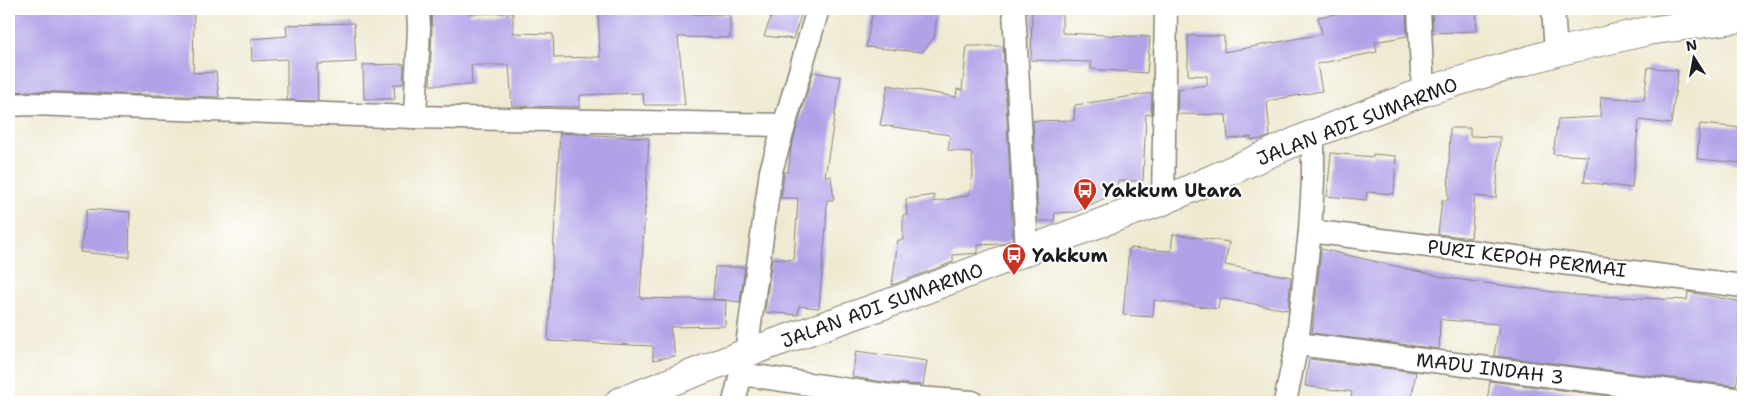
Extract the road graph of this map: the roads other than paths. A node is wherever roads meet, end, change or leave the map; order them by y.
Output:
1 (418, 9) edge
2 (818, 9) edge
3 (1014, 9) edge
4 (1166, 9) edge
5 (1419, 9) edge
6 (1553, 9) edge
7 (1743, 18) edge
8 (1556, 52) junction
9 (1423, 92) junction
10 (9, 105) edge
11 (415, 117) junction
12 (784, 124) junction
13 (1313, 134) junction
14 (1163, 201) junction
15 (1310, 231) junction
16 (1027, 252) junction
17 (1743, 286) edge
18 (1297, 344) junction
19 (744, 363) junction
20 (926, 400) edge
21 (1743, 400) edge
22 (619, 402) edge
23 (734, 402) edge
24 (972, 402) edge
25 (1285, 402) edge

1 - 11 street
2 - 12 street
3 - 16 street
4 - 14 street
5 - 9 street
6 - 8 street
7 - 8 main road, JALAN ADI SUMARMO
8 - 9 main road, JALAN ADI SUMARMO
9 - 13 main road, JALAN ADI SUMARMO
10 - 11 street
11 - 12 street
12 - 19 street
13 - 14 main road, JALAN ADI SUMARMO
13 - 15 street
14 - 16 main road, JALAN ADI SUMARMO
15 - 17 street, PURI KEPOH PERMAI
15 - 18 street
16 - 19 main road, JALAN ADI SUMARMO
18 - 21 street, MADU INDAH 3
18 - 25 street
19 - 20 street
19 - 22 main road, JALAN ADI SUMARMO
19 - 23 street
20 - 24 street

